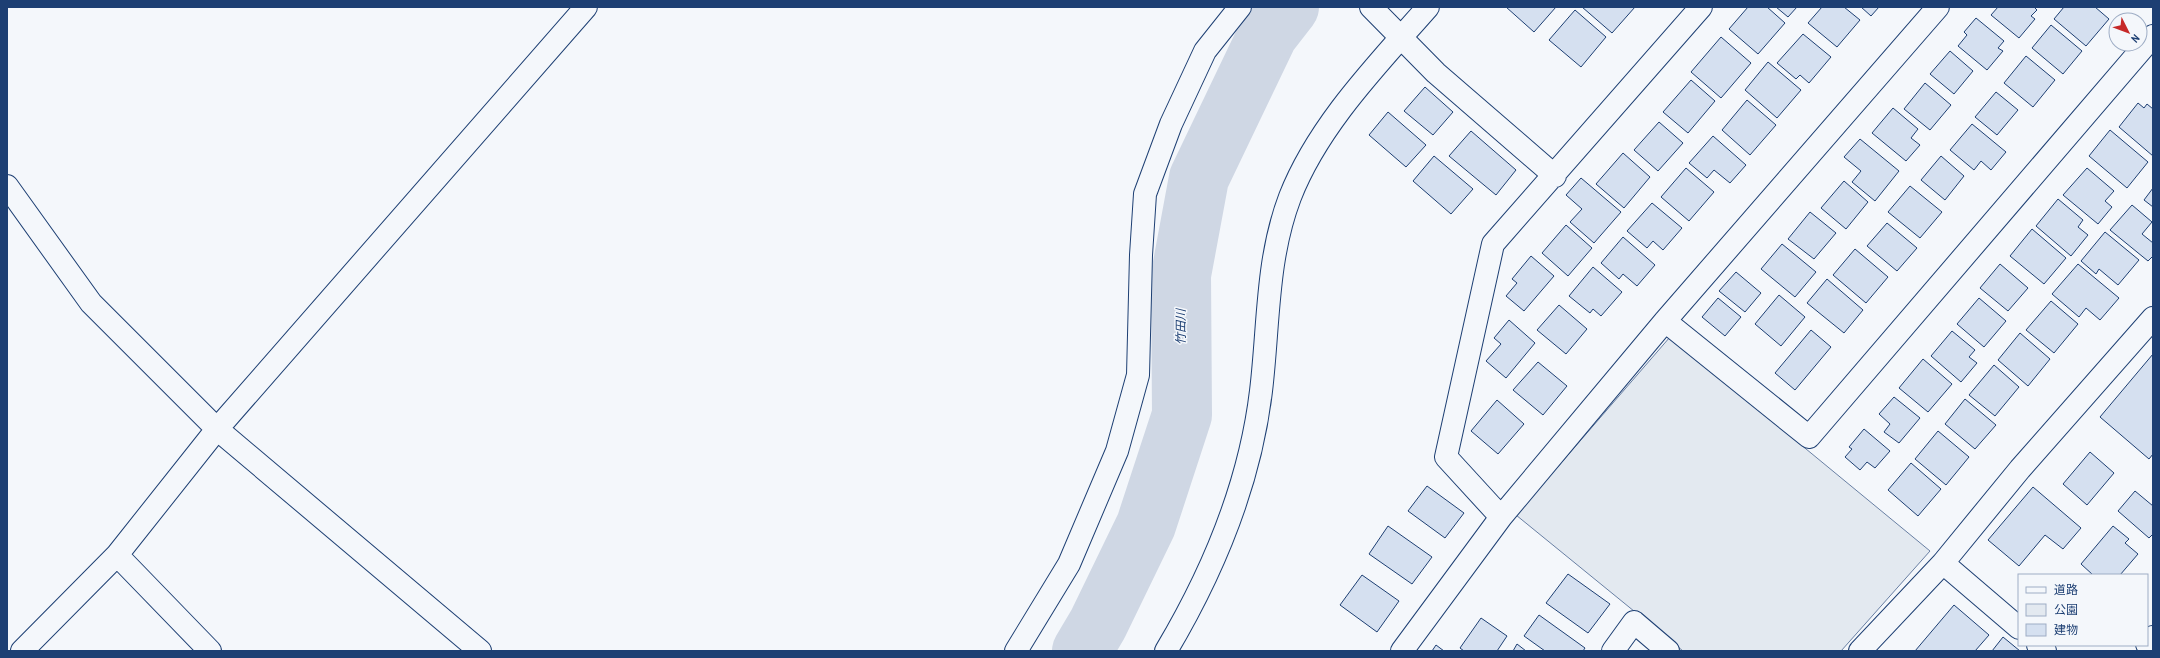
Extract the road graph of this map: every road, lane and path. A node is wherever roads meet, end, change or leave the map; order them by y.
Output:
1 (586, 7) edge
2 (1240, 7) edge
3 (1371, 7) edge
4 (1428, 7) edge
5 (1701, 7) edge
6 (1938, 7) edge
7 (2153, 36) edge
8 (1402, 37) junction
9 (1555, 176) junction
10 (7, 186) edge
11 (2153, 318) edge
12 (1665, 321) junction
13 (217, 429) junction
14 (1501, 517) junction
15 (118, 555) junction
16 (1943, 563) junction
17 (2018, 627) edge
18 (22, 651) edge
19 (210, 651) edge
20 (480, 651) edge
21 (1016, 651) edge
22 (1166, 651) edge
23 (1402, 651) edge
24 (1613, 651) edge
25 (1668, 651) edge
26 (1860, 651) edge

1 - 13 street
2 - 21 street
3 - 8 street
4 - 8 street
5 - 9 street
6 - 12 street
7 - 12 street
8 - 9 street
8 - 22 street
9 - 14 street
10 - 13 street
11 - 16 street
12 - 14 street
13 - 15 street
13 - 20 street
14 - 23 street
15 - 18 street
15 - 19 street
16 - 17 street
16 - 26 street
24 - 25 street

